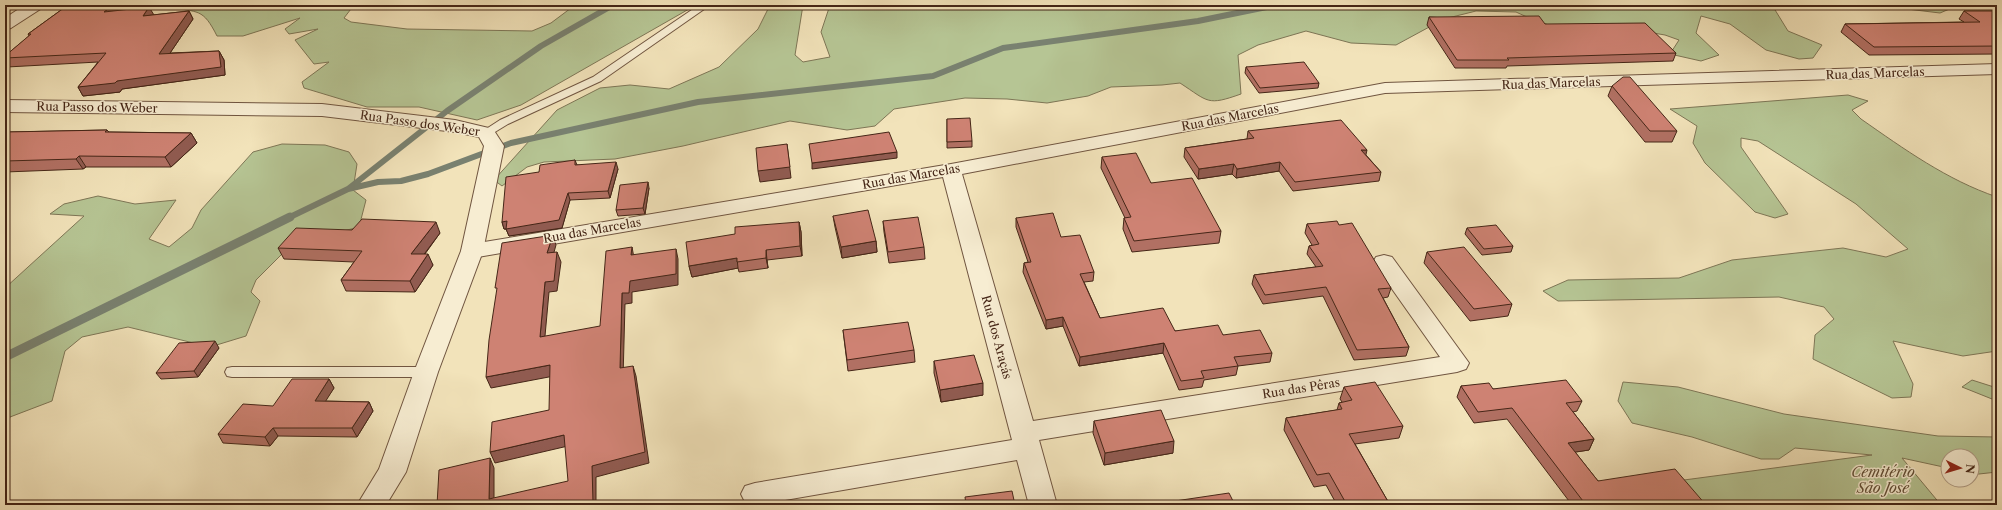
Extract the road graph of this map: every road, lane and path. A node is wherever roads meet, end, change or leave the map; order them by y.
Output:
1 (36, 5) edge
2 (705, 5) edge
3 (5, 25) edge
4 (1997, 69) edge
5 (5, 106) edge
6 (486, 133) junction
7 (951, 170) junction
8 (472, 251) junction
9 (1384, 262) dead end
10 (232, 372) dead end
11 (426, 372) junction
12 (1025, 440) junction
13 (755, 494) dead end
14 (371, 505) edge
15 (1043, 505) edge

1 - 3 street
2 - 6 lane
4 - 7 street, Rua das Marcelas
5 - 6 street, Rua Passo dos Weber
6 - 8 street, Rua Passo dos Weber
7 - 8 street, Rua das Marcelas
7 - 12 street, Rua dos Araçás
8 - 11 street, Rua Passo dos Weber
9 - 12 street, Rua das Pêras
10 - 11 lane
11 - 14 street, Rua Passo dos Weber
12 - 13 street
12 - 15 street, Rua dos Araçás

